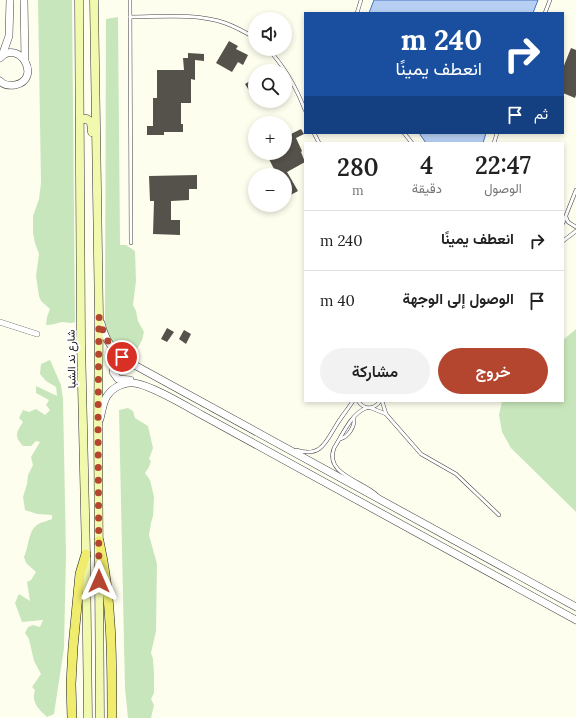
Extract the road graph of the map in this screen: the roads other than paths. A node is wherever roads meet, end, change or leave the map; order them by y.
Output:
1 (10, 0) edge
2 (24, 0) edge
3 (79, 0) edge
4 (94, 0) edge
5 (130, 0) edge
6 (361, 0) edge
7 (550, 0) edge
8 (357, 12) edge
9 (545, 12) edge
10 (130, 17) junction
11 (248, 34) edge
12 (274, 56) edge
13 (1, 57) edge
14 (25, 60) junction
15 (1, 82) edge
16 (304, 108) edge
17 (80, 119) junction
18 (405, 134) edge
19 (411, 142) edge
20 (97, 146) junction
21 (576, 190) edge
22 (566, 217) junction
23 (564, 221) edge
24 (576, 227) edge
25 (576, 232) edge
26 (564, 240) edge
27 (131, 244) dead end
28 (99, 317) junction
29 (0, 322) edge
30 (38, 334) dead end
31 (167, 382) junction
32 (160, 394) junction
33 (352, 402) edge
34 (359, 402) edge
35 (380, 402) edge
36 (381, 402) edge
37 (368, 408) junction
38 (386, 414) junction
39 (98, 425) junction
40 (282, 447) junction
41 (381, 500) junction
42 (499, 515) dead end
43 (99, 541) junction
44 (465, 546) junction
45 (86, 554) junction
46 (459, 556) junction
47 (576, 607) edge
48 (576, 620) edge
49 (113, 716) edge
50 (72, 718) edge
51 (88, 718) edge
52 (100, 718) edge

1 - 13 street
2 - 14 street
3 - 17 main road, شارع ند الشبا
4 - 20 main road
5 - 10 lane
6 - 8 lane
7 - 9 lane
10 - 11 lane
10 - 27 lane
12 - 16 lane
13 - 14 street
14 - 15 street
17 - 20 main road
17 - 45 main road, شارع ند الشبا
18 - 19 lane
20 - 28 main road
21 - 22 lane
22 - 23 lane
22 - 24 lane
25 - 26 lane
28 - 31 street
28 - 39 main road
29 - 30 street
31 - 32 street
31 - 40 street
32 - 39 street
32 - 46 street
33 - 40 lane
34 - 37 lane
35 - 37 lane
36 - 38 lane
37 - 38 lane
37 - 41 lane
38 - 42 lane
39 - 43 main road
40 - 41 street
41 - 44 street
43 - 49 main road
43 - 52 main road
44 - 46 street
44 - 47 street
45 - 50 main road
45 - 51 main road, شارع ند الشبا
46 - 48 street

